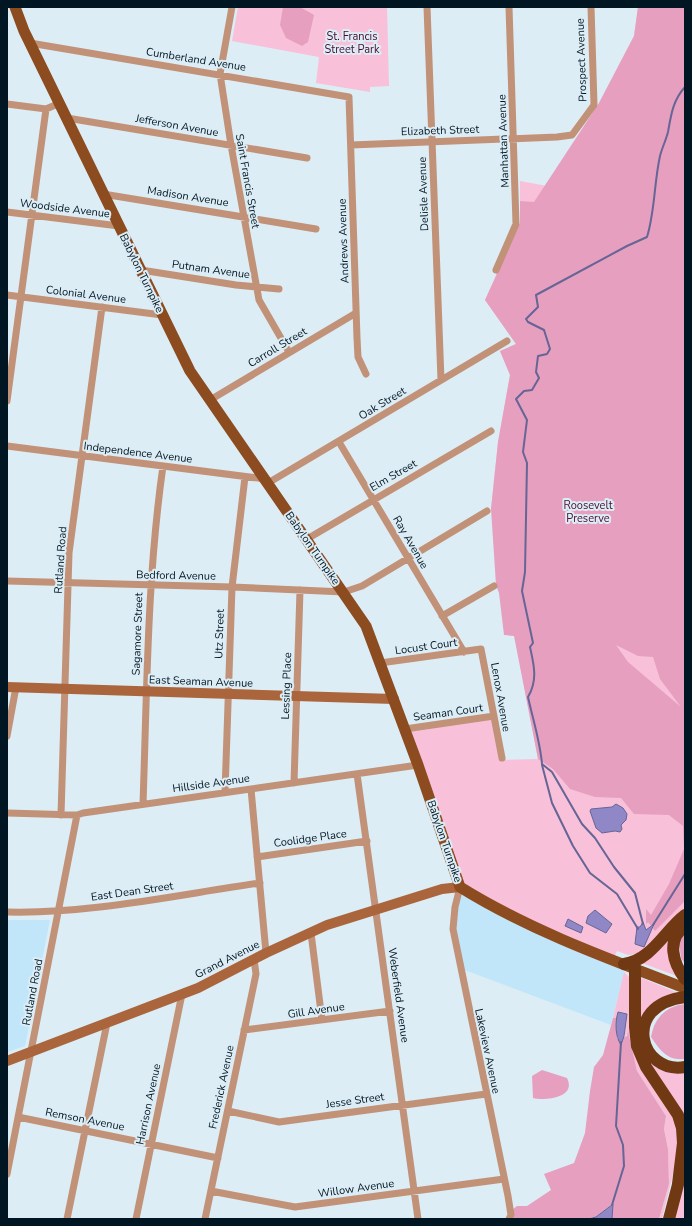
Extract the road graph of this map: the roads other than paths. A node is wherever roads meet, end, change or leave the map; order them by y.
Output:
1 (15, 7) edge
2 (230, 7) edge
3 (427, 7) edge
4 (509, 7) edge
5 (591, 7) edge
6 (30, 43) junction
7 (220, 74) junction
8 (60, 103) junction
9 (7, 104) edge
10 (349, 106) joint
11 (46, 109) junction
12 (67, 118) junction
13 (576, 131) joint
14 (514, 139) junction
15 (432, 142) junction
16 (231, 145) junction
17 (350, 145) junction
18 (308, 158) dead end
19 (104, 194) junction
20 (7, 212) edge
21 (31, 215) junction
22 (243, 216) junction
23 (119, 226) junction
24 (316, 229) dead end
25 (141, 270) junction
26 (496, 270) dead end
27 (256, 287) junction
28 (279, 289) dead end
29 (7, 295) edge
30 (21, 297) junction
31 (102, 307) junction
32 (356, 313) junction
33 (162, 315) junction
34 (507, 341) dead end
35 (290, 352) junction
36 (366, 374) dead end
37 (441, 380) junction
38 (210, 400) junction
39 (7, 401) edge
40 (491, 431) dead end
41 (339, 442) junction
42 (7, 446) edge
43 (82, 456) junction
44 (163, 466) junction
45 (245, 477) junction
46 (267, 481) junction
47 (373, 500) junction
48 (487, 511) dead end
49 (307, 539) junction
50 (408, 559) junction
51 (7, 581) edge
52 (69, 583) junction
53 (150, 585) junction
54 (494, 586) dead end
55 (232, 587) junction
56 (300, 590) junction
57 (344, 592) junction
58 (442, 616) junction
59 (473, 650) joint
60 (464, 652) junction
61 (380, 664) junction
62 (12, 687) edge
63 (65, 689) junction
64 (147, 691) junction
65 (228, 694) junction
66 (296, 696) junction
67 (394, 699) junction
68 (494, 716) junction
69 (405, 729) junction
70 (7, 736) edge
71 (502, 758) dead end
72 (418, 765) junction
73 (357, 774) junction
74 (294, 783) junction
75 (251, 789) junction
76 (225, 792) junction
77 (143, 804) junction
78 (7, 813) edge
79 (61, 815) junction
80 (77, 815) junction
81 (366, 841) junction
82 (257, 857) junction
83 (260, 883) junction
84 (460, 887) junction
85 (376, 908) junction
86 (7, 912) edge
87 (58, 912) junction
88 (685, 915) edge
89 (685, 926) edge
90 (311, 933) junction
91 (266, 953) junction
92 (254, 959) junction
93 (630, 966) junction
94 (685, 979) edge
95 (685, 988) edge
96 (182, 994) junction
97 (685, 997) edge
98 (390, 1011) junction
99 (322, 1020) junction
100 (107, 1023) junction
101 (244, 1030) junction
102 (31, 1052) junction
103 (7, 1061) edge
104 (685, 1068) edge
105 (486, 1094) junction
106 (402, 1105) junction
107 (228, 1111) junction
108 (18, 1117) junction
109 (85, 1130) junction
110 (152, 1144) junction
111 (218, 1158) junction
112 (685, 1162) edge
113 (7, 1174) edge
114 (504, 1179) junction
115 (678, 1184) junction
116 (211, 1191) junction
117 (414, 1191) junction
118 (67, 1219) edge
119 (136, 1219) edge
120 (206, 1219) edge
121 (418, 1219) edge
122 (509, 1219) edge
123 (669, 1219) edge

1 - 6 main road, Babylon Turnpike
2 - 7 street, Saint Francis Street
3 - 15 street, Delisle Avenue
4 - 14 street, Manhattan Avenue
5 - 13 street, Prospect Avenue
6 - 7 street, Cumberland Avenue
6 - 8 main road, Babylon Turnpike
7 - 10 street, Cumberland Avenue
7 - 16 street, Saint Francis Street
8 - 11 street
8 - 12 main road, Babylon Turnpike
9 - 11 street
10 - 17 street, Andrews Avenue
11 - 21 street
12 - 16 street, Jefferson Avenue
12 - 19 main road, Babylon Turnpike
13 - 14 street, Elizabeth Street
14 - 15 street, Elizabeth Street
14 - 26 street, Manhattan Avenue
15 - 17 street, Elizabeth Street
15 - 37 street, Delisle Avenue
16 - 18 street, Jefferson Avenue
16 - 22 street, Saint Francis Street
17 - 32 street, Andrews Avenue
19 - 22 street, Madison Avenue
19 - 23 main road, Babylon Turnpike
20 - 21 street, Woodside Avenue
21 - 23 street, Woodside Avenue
21 - 30 street
22 - 24 street, Madison Avenue
22 - 27 street, Saint Francis Street
23 - 25 main road, Babylon Turnpike
25 - 27 street, Putnam Avenue
25 - 33 main road, Babylon Turnpike
27 - 28 street, Putnam Avenue
27 - 35 street, Saint Francis Street
29 - 30 street, Colonial Avenue
30 - 31 street, Colonial Avenue
30 - 39 street
31 - 33 street, Colonial Avenue
31 - 43 street, Rutland Road
32 - 35 street, Carroll Street
32 - 36 street, Andrews Avenue
33 - 38 main road, Babylon Turnpike
34 - 37 street, Oak Street
35 - 38 street, Carroll Street
37 - 41 street, Oak Street
38 - 46 main road, Babylon Turnpike
40 - 47 street, Elm Street
41 - 46 street, Oak Street
41 - 47 street, Ray Avenue
42 - 43 street, Independence Avenue
43 - 44 street, Independence Avenue
43 - 52 street, Rutland Road
44 - 45 street, Independence Avenue
44 - 53 street, Sagamore Street
45 - 46 street, Independence Avenue
45 - 55 street, Utz Street
46 - 49 main road, Babylon Turnpike
47 - 49 street, Elm Street
47 - 50 street, Ray Avenue
48 - 50 street
49 - 57 main road, Babylon Turnpike
50 - 57 street
50 - 58 street, Ray Avenue
51 - 52 street, Bedford Avenue
52 - 53 street, Bedford Avenue
52 - 63 street, Rutland Road
53 - 55 street, Bedford Avenue
53 - 64 street, Sagamore Street
54 - 58 street
55 - 56 street, Bedford Avenue
55 - 65 street, Utz Street
56 - 57 street, Bedford Avenue
56 - 66 street, Lessing Place
57 - 61 main road, Babylon Turnpike
58 - 60 street, Ray Avenue
59 - 60 street, Locust Court
59 - 68 street, Lenox Avenue
60 - 61 street, Locust Court
61 - 67 main road, Babylon Turnpike
62 - 63 street, East Seaman Avenue
62 - 70 street
63 - 64 street, East Seaman Avenue
63 - 79 street, Rutland Road
64 - 65 street, East Seaman Avenue
64 - 77 street, Sagamore Street
65 - 66 street, East Seaman Avenue
65 - 76 street, Utz Street
66 - 67 street, East Seaman Avenue
66 - 74 street, Lessing Place
67 - 69 main road, Babylon Turnpike
68 - 69 street, Seaman Court
68 - 71 street, Lenox Avenue
69 - 72 main road, Babylon Turnpike
72 - 73 street, Hillside Avenue
72 - 84 main road, Babylon Turnpike
73 - 74 street, Hillside Avenue
73 - 81 street, Weberfield Avenue
74 - 75 street, Hillside Avenue
75 - 76 street, Hillside Avenue
75 - 82 street
76 - 77 street, Hillside Avenue
77 - 80 street, Hillside Avenue
78 - 79 street, Hillside Avenue
79 - 80 street, Hillside Avenue
80 - 87 street, Rutland Road
81 - 82 street, Coolidge Place
81 - 85 street, Weberfield Avenue
82 - 83 street
83 - 87 street, East Dean Street
83 - 91 street
84 - 85 street, Grand Avenue
84 - 93 main road, Babylon Turnpike
84 - 105 street, Lakeview Avenue
85 - 90 street, Grand Avenue
85 - 98 street, Weberfield Avenue
86 - 87 street, East Dean Street
87 - 102 street, Rutland Road
88 - 93 highway
89 - 94 highway
90 - 91 street, Grand Avenue
90 - 99 street
91 - 92 street, Grand Avenue
92 - 96 street, Grand Avenue
92 - 101 street, Frederick Avenue
93 - 95 main road, Babylon Turnpike
93 - 115 highway
96 - 100 street, Grand Avenue
96 - 110 street, Harrison Avenue
97 - 104 highway
98 - 99 street, Gill Avenue
98 - 106 street, Weberfield Avenue
99 - 101 street, Gill Avenue
100 - 102 street, Grand Avenue
100 - 109 street
101 - 107 street, Frederick Avenue
102 - 103 street, Grand Avenue
102 - 108 street, Rutland Road
105 - 106 street, Jesse Street
105 - 114 street, Lakeview Avenue
106 - 107 street, Jesse Street
106 - 117 street, Weberfield Avenue
107 - 111 street, Frederick Avenue
108 - 109 street, Remson Avenue
108 - 113 street, Rutland Road
109 - 110 street, Remson Avenue
109 - 118 street
110 - 111 street, Remson Avenue
110 - 119 street, Harrison Avenue
111 - 116 street, Frederick Avenue
112 - 115 highway
114 - 117 street, Willow Avenue
114 - 122 street, Lakeview Avenue
115 - 123 highway
116 - 117 street, Willow Avenue
116 - 120 street, Frederick Avenue
117 - 121 street, Weberfield Avenue

